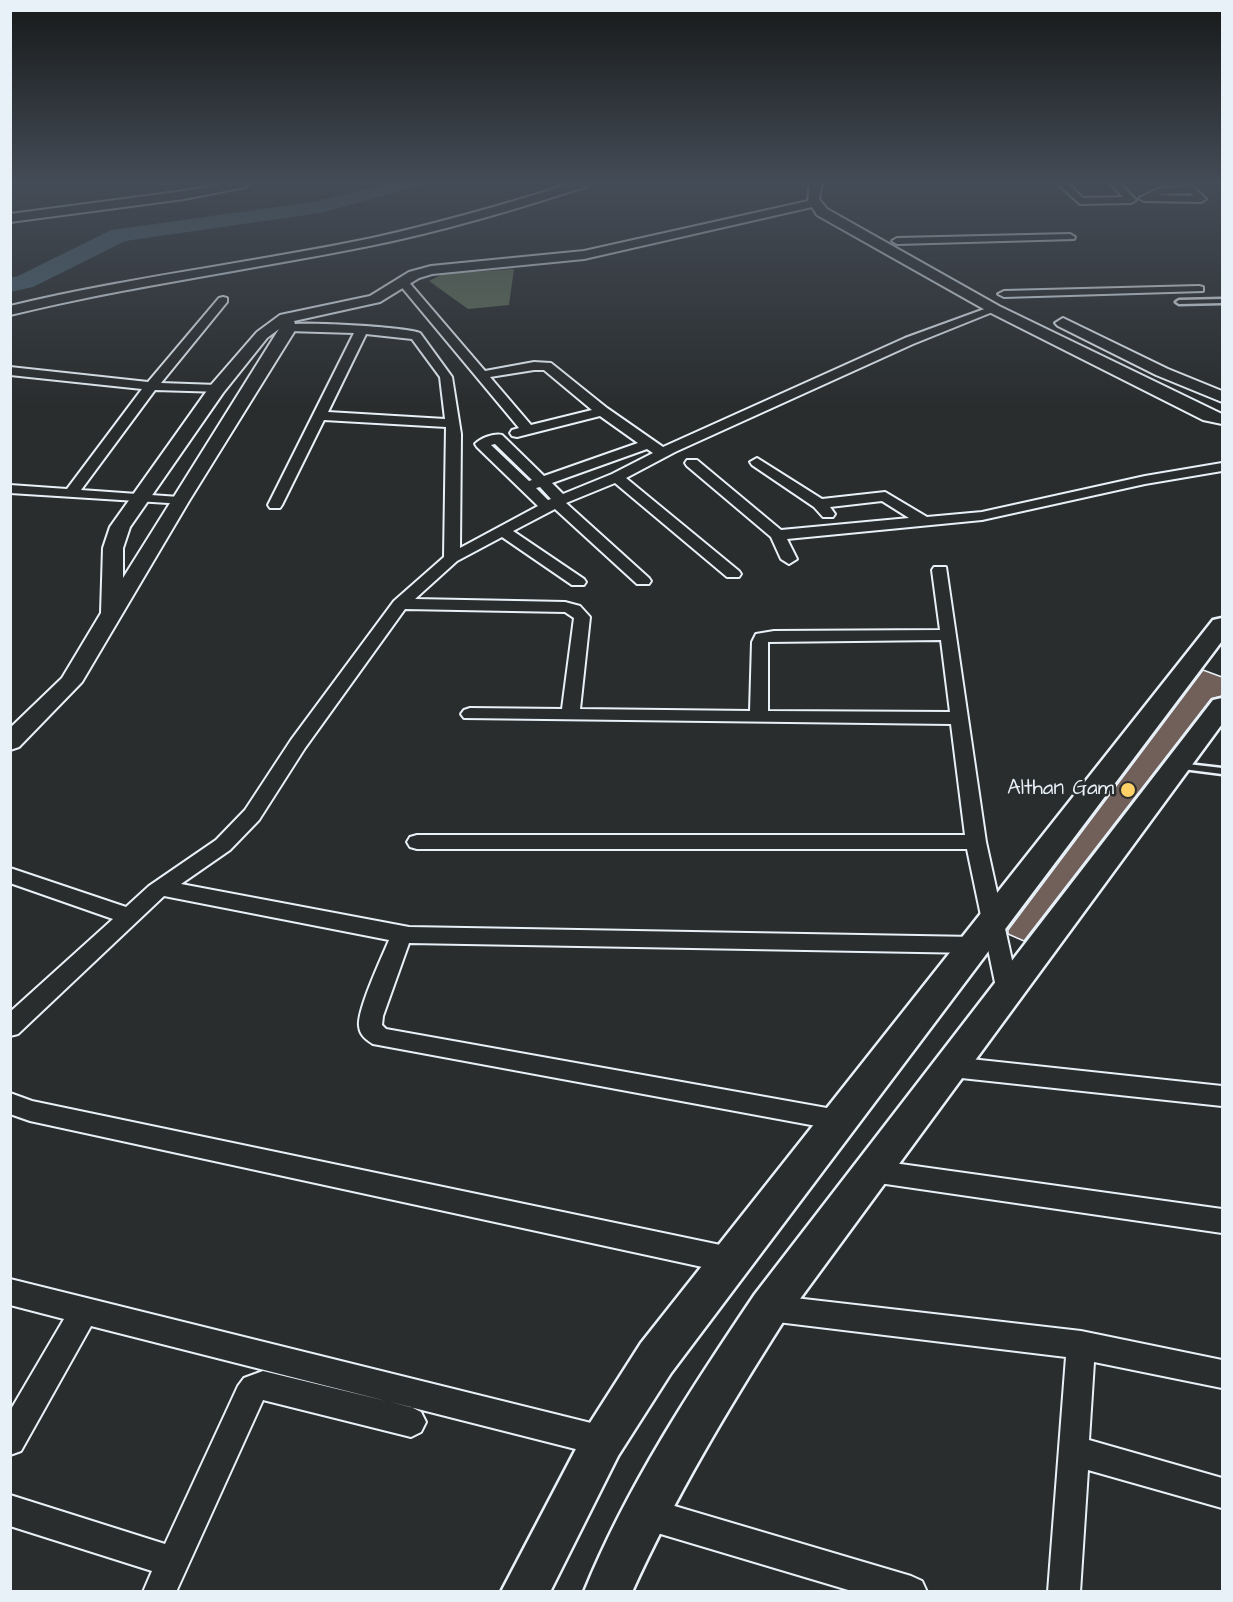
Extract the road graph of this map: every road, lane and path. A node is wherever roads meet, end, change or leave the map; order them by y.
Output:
1 (285, 258) edge
2 (542, 258) edge
3 (916, 258) edge
4 (931, 258) edge
5 (961, 273) dead end
6 (403, 282) junction
7 (1199, 289) dead end
8 (997, 297) junction
9 (223, 300) dead end
10 (1222, 301) edge
11 (1179, 302) dead end
12 (10, 311) edge
13 (286, 323) junction
14 (362, 330) junction
15 (10, 371) edge
16 (482, 375) junction
17 (151, 386) junction
18 (217, 389) junction
19 (1222, 397) edge
20 (602, 411) junction
21 (319, 416) junction
22 (1222, 419) edge
23 (453, 423) junction
24 (528, 430) junction
25 (497, 438) junction
26 (647, 444) junction
27 (662, 453) junction
28 (757, 462) dead end
29 (692, 464) dead end
30 (1222, 467) edge
31 (617, 477) junction
32 (542, 482) junction
33 (527, 487) junction
34 (13, 489) edge
35 (71, 493) junction
36 (140, 498) junction
37 (179, 501) junction
38 (554, 503) junction
39 (819, 504) junction
40 (10, 505) edge
41 (275, 505) dead end
42 (923, 521) junction
43 (843, 529) junction
44 (503, 531) junction
45 (778, 535) junction
46 (452, 558) junction
47 (789, 559) dead end
48 (940, 570) dead end
49 (733, 574) dead end
50 (644, 581) dead end
51 (578, 582) dead end
52 (399, 604) junction
53 (112, 614) junction
54 (1222, 625) edge
55 (948, 635) junction
56 (1222, 706) edge
57 (471, 714) dead end
58 (570, 715) junction
59 (759, 716) junction
60 (960, 718) junction
61 (10, 742) edge
62 (1179, 765) junction
63 (1222, 771) edge
64 (417, 842) dead end
65 (976, 842) junction
66 (10, 875) edge
67 (161, 888) junction
68 (129, 916) junction
69 (402, 933) junction
70 (983, 934) junction
71 (1008, 992) junction
72 (10, 1027) edge
73 (952, 1067) junction
74 (1222, 1096) edge
75 (10, 1103) edge
76 (838, 1120) junction
77 (872, 1171) junction
78 (1222, 1221) edge
79 (730, 1260) junction
80 (10, 1293) edge
81 (769, 1308) junction
82 (85, 1310) junction
83 (1081, 1345) junction
84 (1222, 1374) edge
85 (411, 1422) dead end
86 (10, 1440) edge
87 (603, 1441) junction
88 (1074, 1451) junction
89 (1222, 1493) edge
90 (10, 1510) edge
91 (644, 1513) junction
92 (172, 1562) junction
93 (159, 1592) edge
94 (524, 1592) edge
95 (607, 1592) edge
96 (912, 1592) edge
97 (1064, 1592) edge

1 - 12 street
2 - 6 street
3 - 8 street
4 - 5 street
6 - 13 street
6 - 16 street
7 - 8 street
8 - 19 street
8 - 22 street
8 - 27 street
9 - 17 street
10 - 11 lane
13 - 14 street
13 - 18 street
13 - 37 street
14 - 21 street
14 - 23 street
15 - 17 street
16 - 20 street
16 - 24 street
17 - 18 street
17 - 35 street
18 - 36 street
20 - 24 street
20 - 26 street
21 - 23 street
21 - 41 street
23 - 46 street
24 - 25 street
25 - 32 street
25 - 33 street
26 - 27 street
26 - 32 street
27 - 31 street
28 - 39 street
29 - 45 street
30 - 42 street
31 - 38 street
31 - 49 street
32 - 33 street
32 - 38 street
33 - 38 street
34 - 35 street
34 - 40 street
35 - 36 street
36 - 37 street
36 - 53 street
37 - 53 street
38 - 44 street
38 - 50 street
39 - 42 street
39 - 43 street
42 - 43 street
43 - 45 street
44 - 46 street
44 - 51 street
45 - 47 street
46 - 52 street
48 - 55 street
52 - 58 street
52 - 67 street
53 - 61 street
54 - 70 main road
55 - 59 street
55 - 60 street
56 - 62 main road
57 - 58 street
58 - 59 street
59 - 60 street
60 - 65 street
62 - 63 lane
62 - 71 main road
64 - 65 street
65 - 70 street
66 - 68 street
67 - 68 street
67 - 69 street
68 - 72 street
69 - 70 street
69 - 76 street
70 - 71 street
70 - 76 main road
71 - 73 main road
73 - 74 street
73 - 77 main road
75 - 79 street
76 - 79 main road
77 - 78 street
77 - 81 main road
79 - 87 main road
80 - 82 street
81 - 83 street
81 - 91 main road
82 - 86 street
82 - 87 street
83 - 84 street
83 - 88 street
85 - 92 street
87 - 94 main road
88 - 89 street
88 - 97 street
90 - 92 street
91 - 95 main road
91 - 96 street
92 - 93 street

